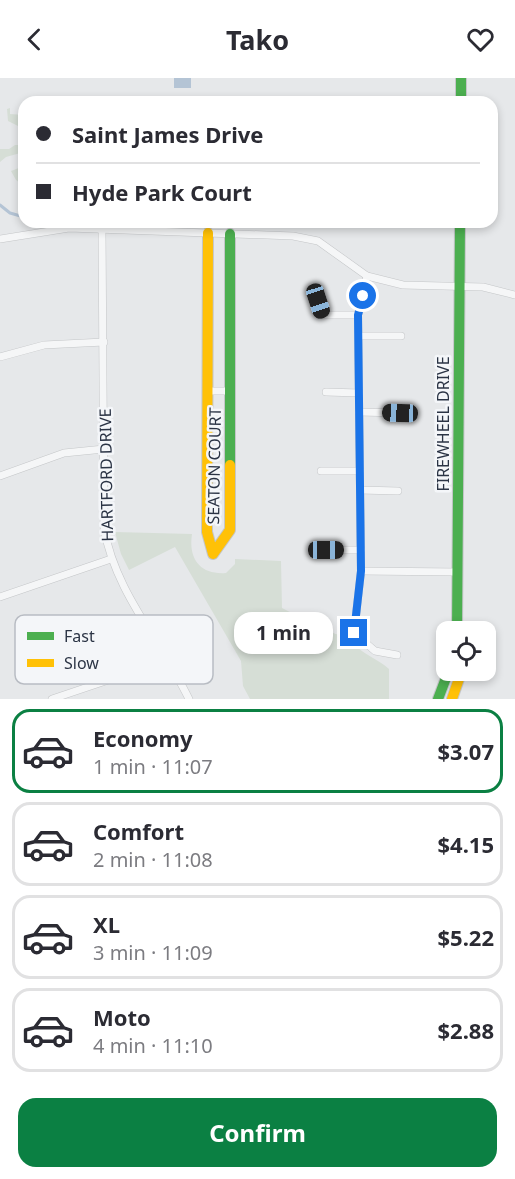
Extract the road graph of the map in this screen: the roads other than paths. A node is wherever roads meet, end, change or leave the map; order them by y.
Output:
1 (461, 78) edge
2 (461, 96) edge
3 (460, 228) edge
4 (102, 229) junction
5 (208, 233) junction
6 (230, 234) junction
7 (0, 239) edge
8 (367, 276) junction
9 (459, 285) junction
10 (515, 295) edge
11 (318, 301) dead end
12 (358, 315) junction
13 (359, 336) junction
14 (401, 336) dead end
15 (104, 342) junction
16 (0, 357) edge
17 (208, 391) junction
18 (230, 391) junction
19 (326, 392) dead end
20 (359, 393) junction
21 (359, 412) junction
22 (400, 413) dead end
23 (104, 449) junction
24 (321, 471) dead end
25 (360, 471) junction
26 (0, 476) edge
27 (360, 490) junction
28 (398, 491) dead end
29 (326, 550) dead end
30 (360, 550) junction
31 (111, 559) junction
32 (361, 571) junction
33 (458, 572) junction
34 (0, 597) edge
35 (140, 615) edge
36 (459, 621) edge
37 (397, 656) dead end
38 (445, 681) edge
39 (458, 681) edge
40 (97, 684) edge
41 (181, 684) edge
42 (52, 699) edge
43 (189, 699) edge
44 (438, 699) edge
45 (452, 699) edge

1 - 2 street
3 - 9 street, FIREWHEEL DRIVE
4 - 5 street
4 - 7 street
4 - 15 street, HARTFORD DRIVE
5 - 6 street
5 - 17 street, SEATON COURT
6 - 8 street
6 - 18 street, SEATON COURT
8 - 9 street
8 - 12 street
9 - 10 street
9 - 33 street, FIREWHEEL DRIVE
11 - 12 street
12 - 13 street
13 - 14 street
13 - 20 street
15 - 16 street
15 - 23 street, HARTFORD DRIVE
17 - 18 street, SEATON COURT
17 - 18 street, SEATON COURT
19 - 20 street
20 - 21 street
21 - 22 street
21 - 25 street
23 - 26 street
23 - 31 street, HARTFORD DRIVE
24 - 25 street
25 - 27 street
27 - 28 street
27 - 30 street
29 - 30 street
30 - 32 street
31 - 34 street
31 - 35 street, HARTFORD DRIVE
32 - 33 street
32 - 37 street
33 - 36 street, FIREWHEEL DRIVE
38 - 44 street
39 - 45 street
40 - 42 street
41 - 43 street, HARTFORD DRIVE

